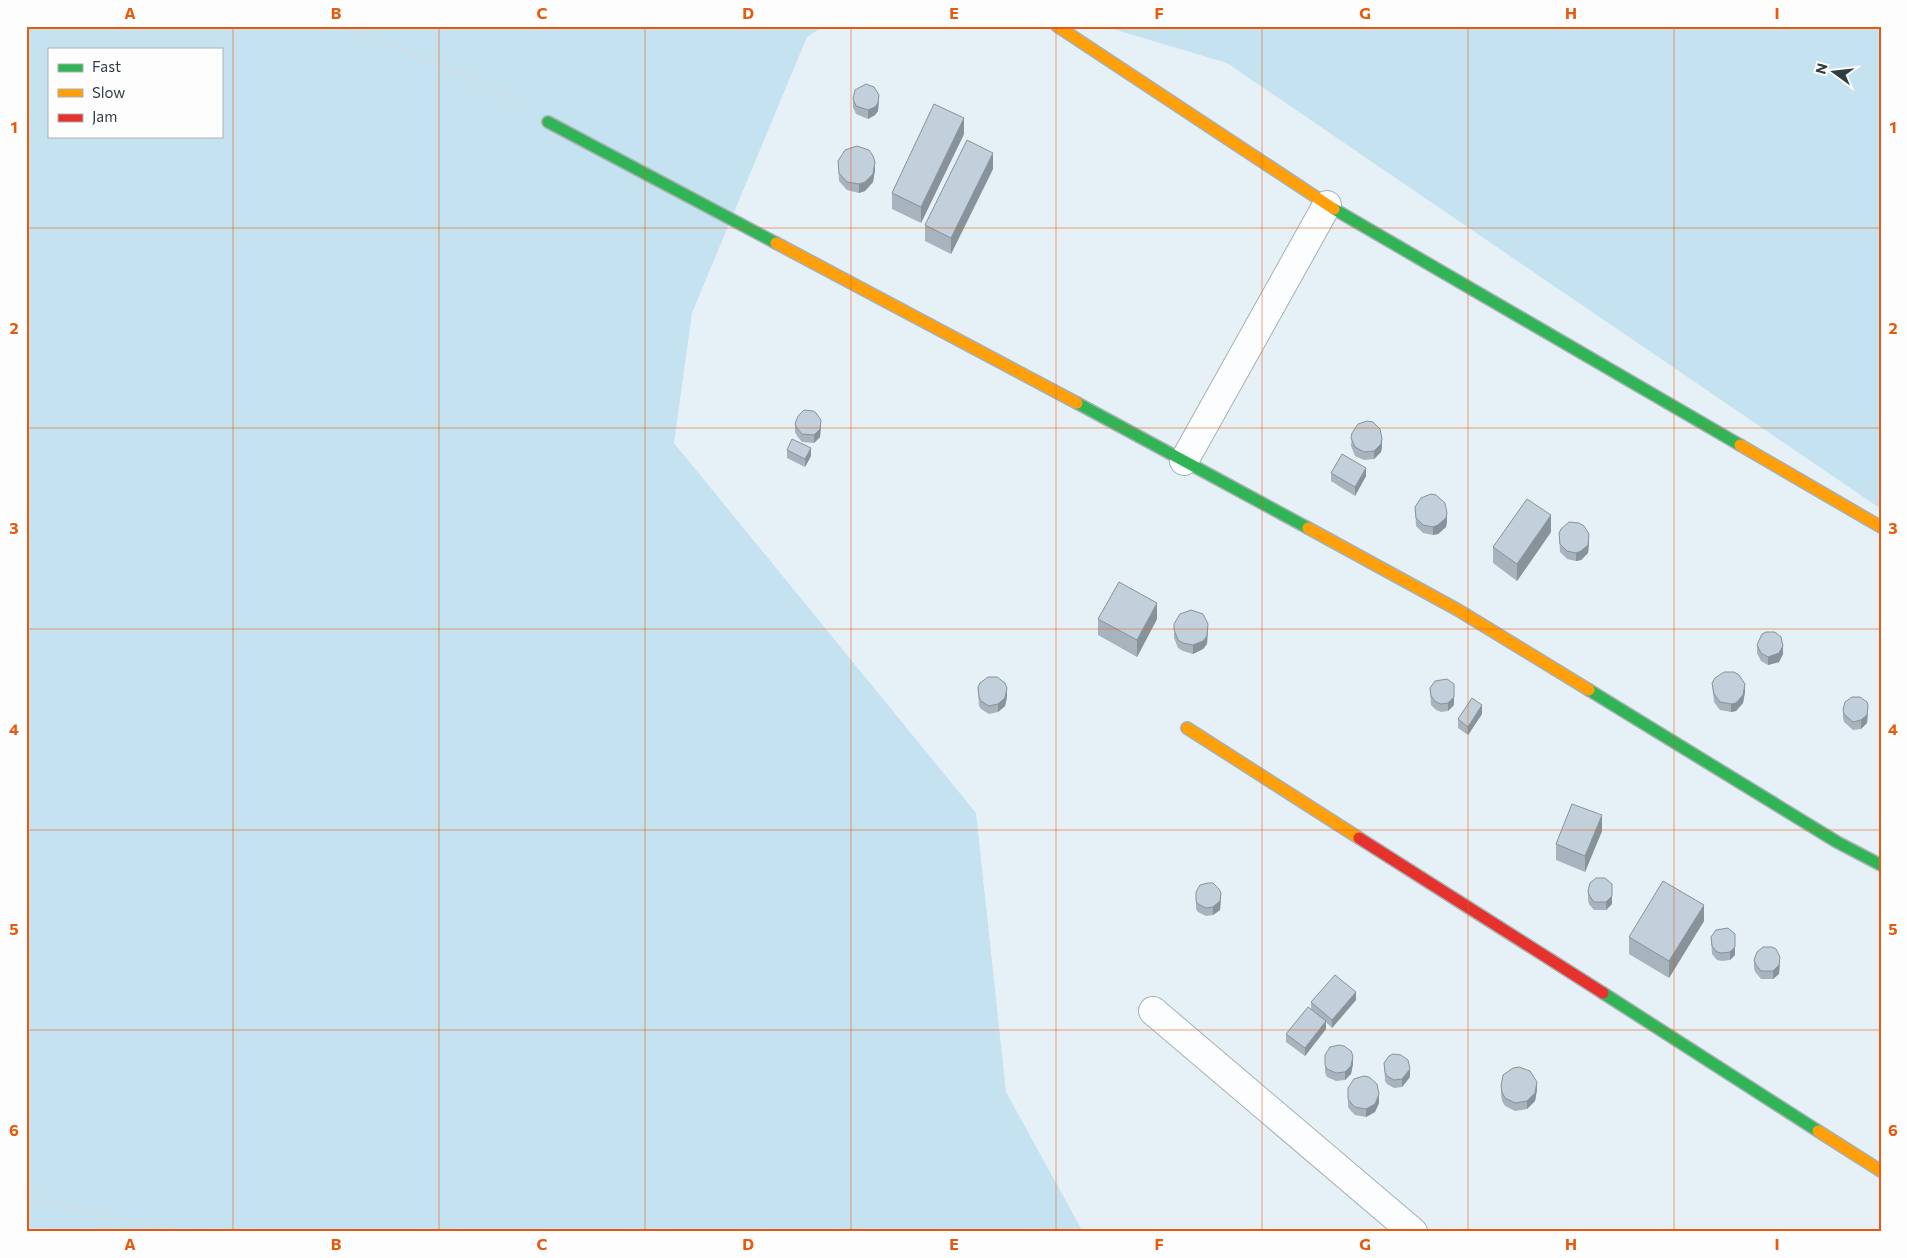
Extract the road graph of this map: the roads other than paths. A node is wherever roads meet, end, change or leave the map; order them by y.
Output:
1 (1057, 26) edge
2 (548, 122) road end
3 (1327, 205) junction
4 (1184, 461) junction
5 (1881, 527) edge
6 (1188, 728) dead end
7 (1881, 865) edge
8 (1153, 1011) dead end
9 (1881, 1172) edge
10 (1413, 1232) edge

1 - 3 street
2 - 4 street
3 - 4 street
3 - 5 street
4 - 7 street
6 - 9 street
8 - 10 street

